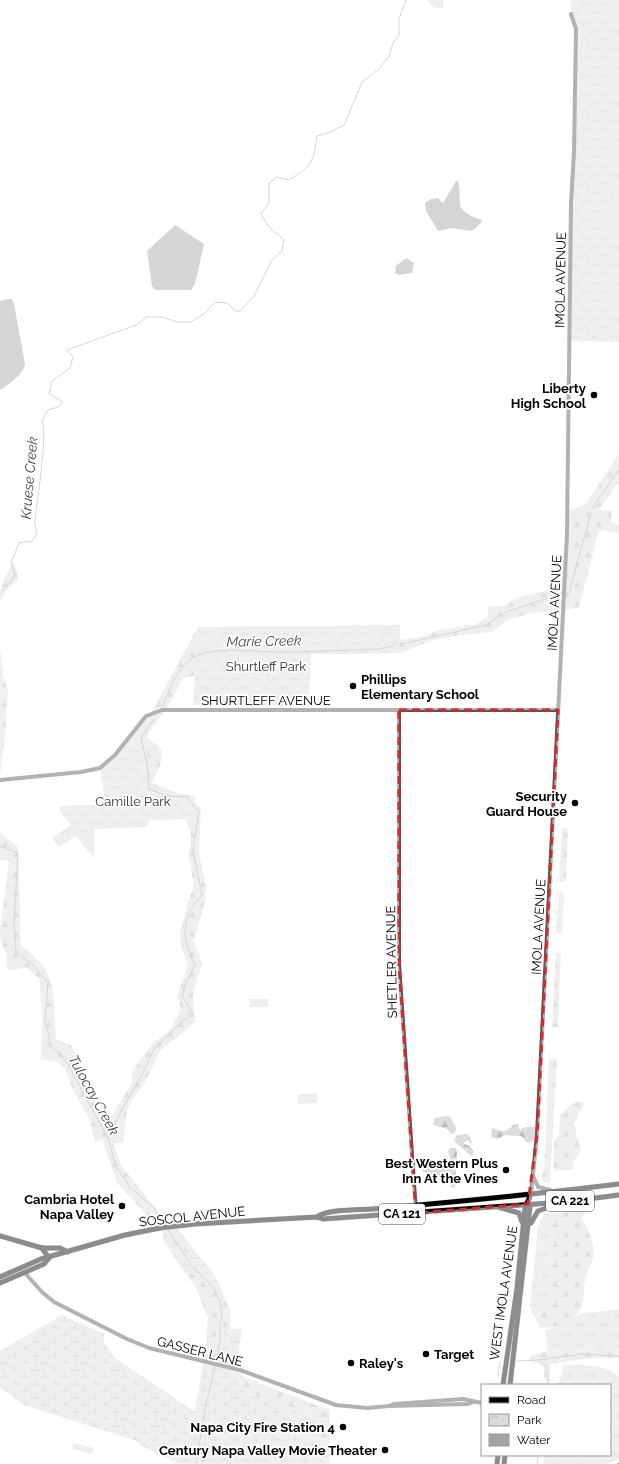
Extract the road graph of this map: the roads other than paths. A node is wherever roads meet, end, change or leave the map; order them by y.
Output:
1 (571, 14) dead end
2 (399, 710) junction
3 (558, 710) junction
4 (0, 780) edge
5 (533, 1173) junction
6 (619, 1184) edge
7 (560, 1191) junction
8 (531, 1194) junction
9 (619, 1195) edge
10 (572, 1201) junction
11 (528, 1204) junction
12 (415, 1205) junction
13 (498, 1206) junction
14 (489, 1207) joint
15 (416, 1213) junction
16 (317, 1217) junction
17 (523, 1232) junction
18 (0, 1236) edge
19 (527, 1247) junction
20 (41, 1248) junction
21 (68, 1252) junction
22 (49, 1258) junction
23 (24, 1272) junction
24 (0, 1277) edge
25 (0, 1283) edge
26 (516, 1313) junction
27 (503, 1384) edge
28 (510, 1384) edge
29 (481, 1403) edge

1 - 3 street, IMOLA AVENUE
2 - 3 street, SHURTLEFF AVENUE
2 - 4 street, SHURTLEFF AVENUE
2 - 12 street, SHETLER AVENUE
3 - 5 street, IMOLA AVENUE
5 - 7 street
5 - 8 street, IMOLA AVENUE
6 - 7 main road, CA 221
7 - 8 main road, CA 221
8 - 11 main road, WEST IMOLA AVENUE
8 - 12 main road, SOSCOL AVENUE / CA 121
9 - 10 main road, CA 221
10 - 11 main road, CA 221
10 - 19 main road
11 - 13 main road, SOSCOL AVENUE / CA 221
11 - 17 main road, WEST IMOLA AVENUE
11 - 19 main road, WEST IMOLA AVENUE
12 - 15 street, SHETLER AVENUE
12 - 16 main road, SOSCOL AVENUE / CA 121
13 - 14 main road, SOSCOL AVENUE / CA 221
13 - 17 main road
14 - 15 main road, SOSCOL AVENUE / CA 121
15 - 16 main road, SOSCOL AVENUE / CA 121
16 - 21 main road, SOSCOL AVENUE / CA 121
17 - 26 main road, WEST IMOLA AVENUE
18 - 20 main road
19 - 26 main road, WEST IMOLA AVENUE
20 - 21 main road
20 - 22 main road
21 - 22 main road, SOSCOL AVENUE / CA 121
22 - 23 main road, SOSCOL AVENUE
22 - 24 main road, SOSCOL AVENUE
23 - 25 main road, SOSCOL AVENUE
23 - 29 street, GASSER LANE
26 - 27 main road, WEST IMOLA AVENUE
26 - 28 main road, WEST IMOLA AVENUE

